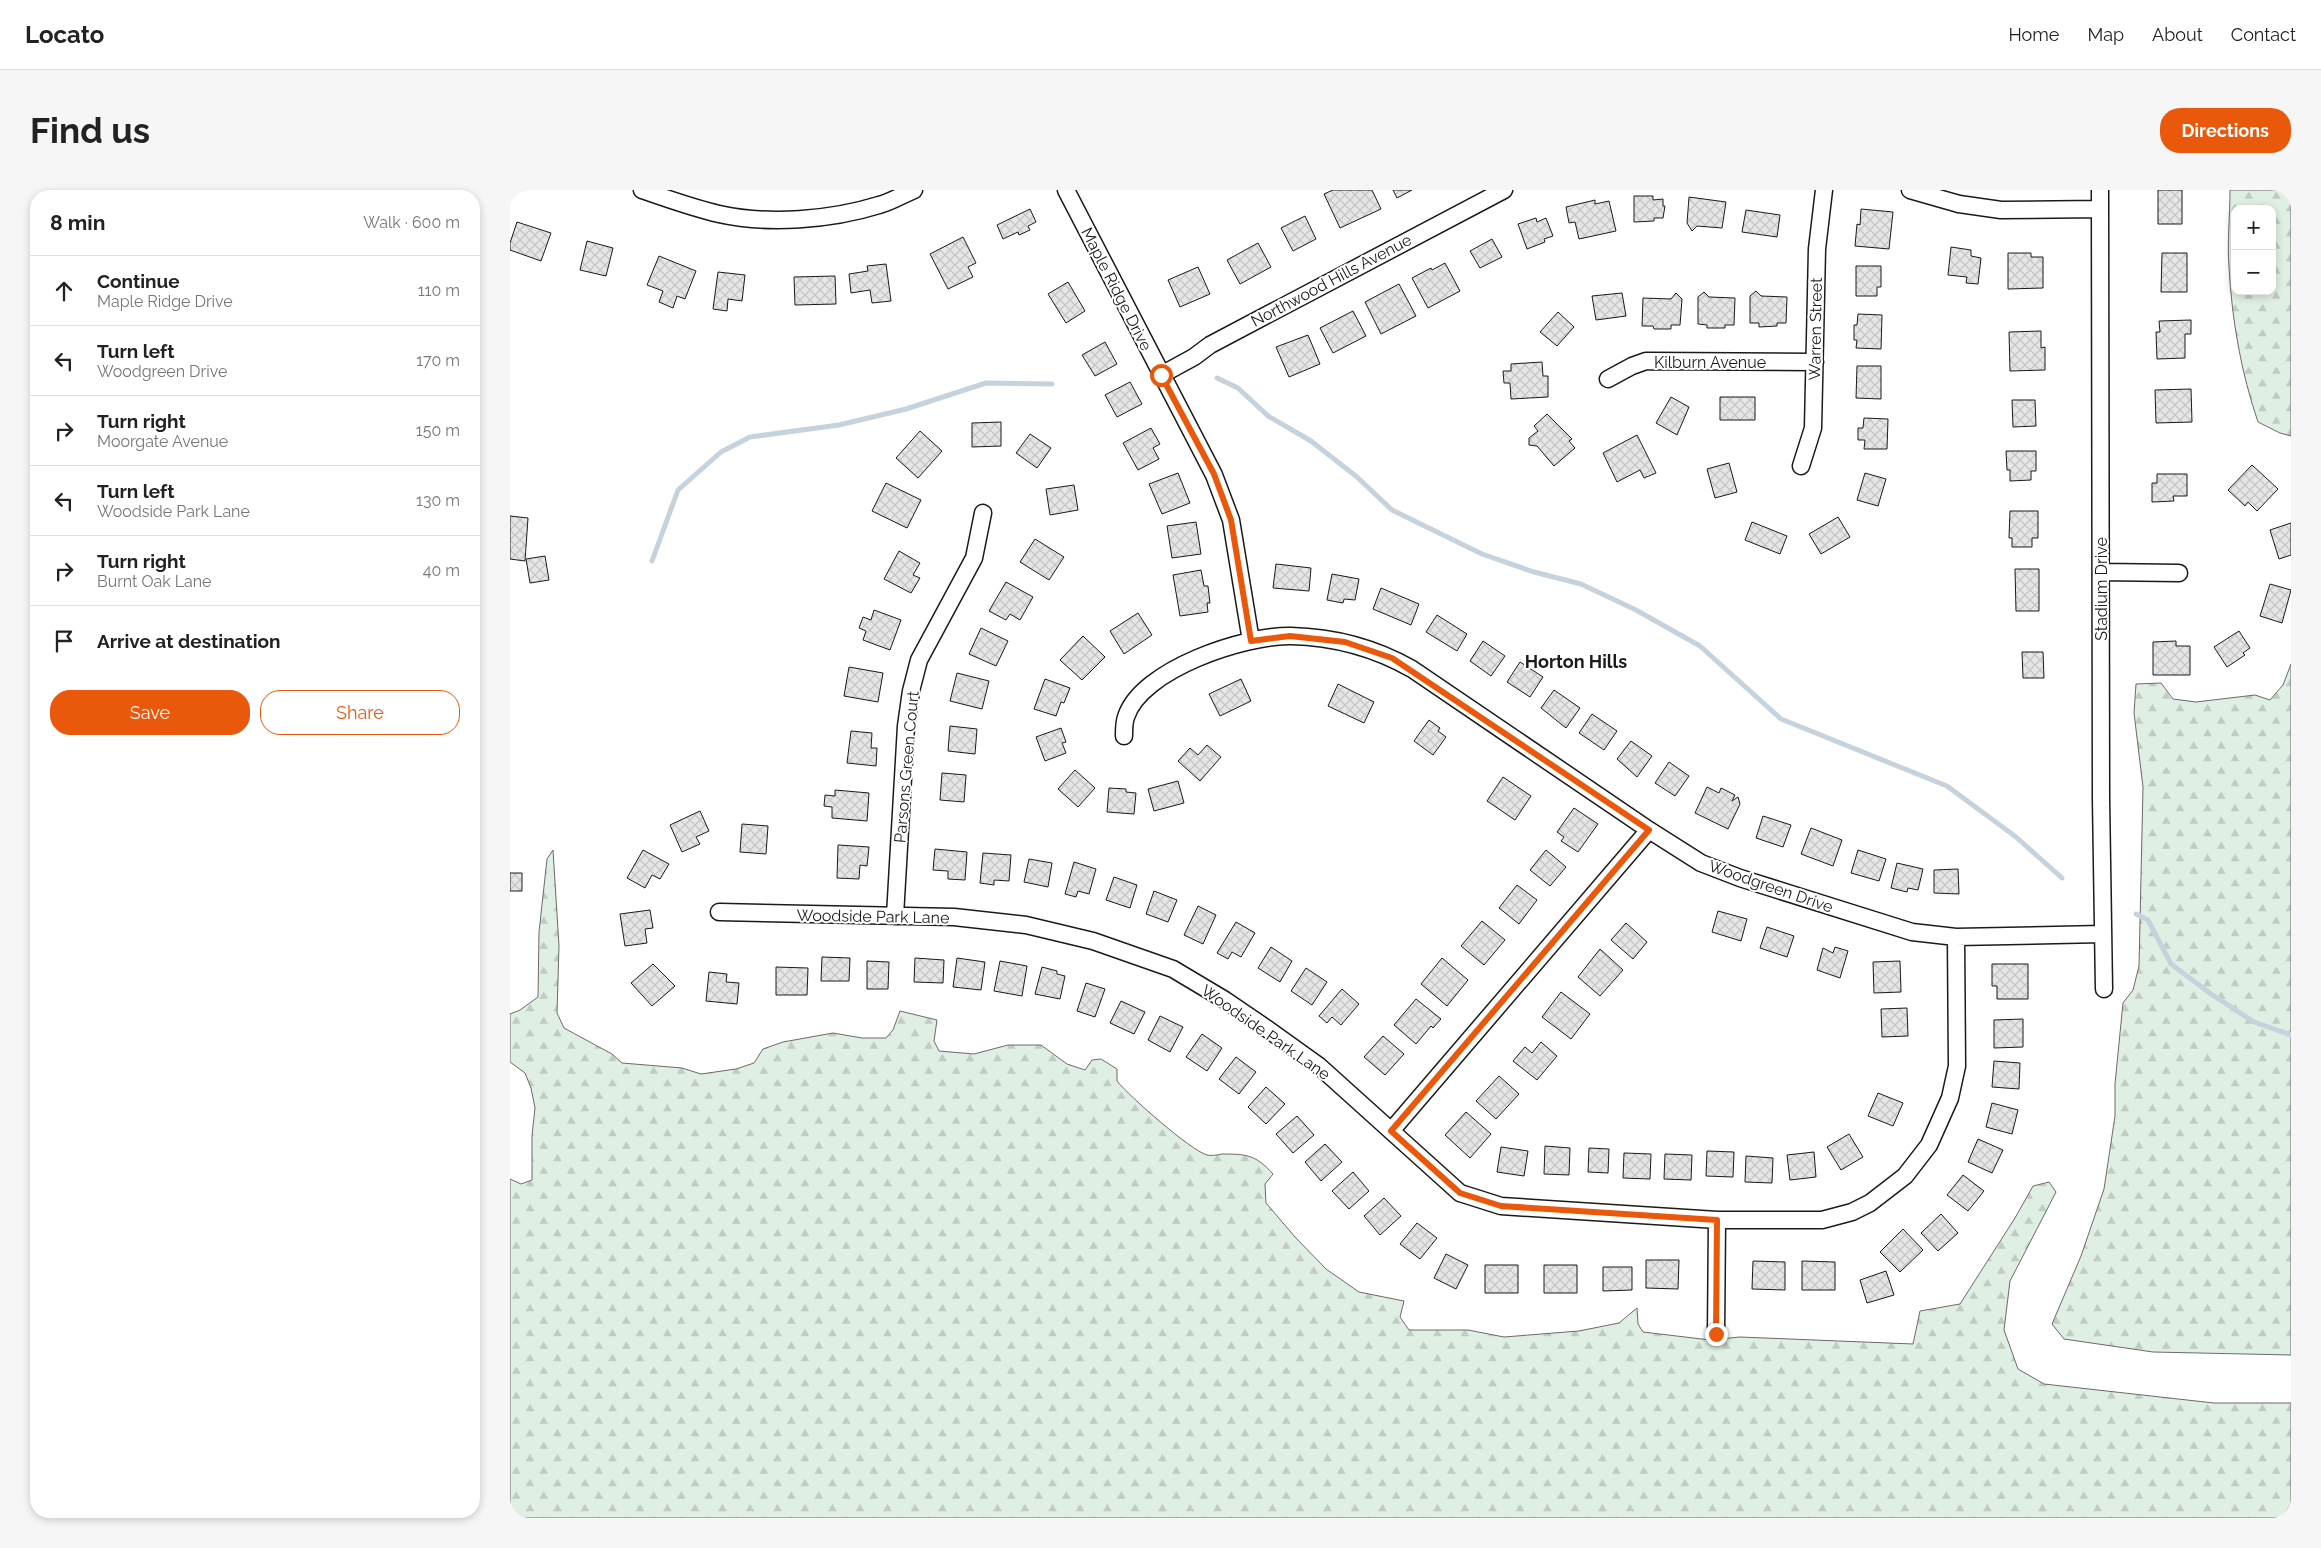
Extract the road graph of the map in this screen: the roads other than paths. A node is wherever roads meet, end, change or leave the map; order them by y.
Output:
1 (642, 190) edge
2 (914, 190) edge
3 (1066, 190) edge
4 (1504, 190) edge
5 (1824, 190) edge
6 (1910, 190) edge
7 (2100, 190) edge
8 (2100, 210) junction
9 (1815, 362) junction
10 (1161, 375) junction
11 (1608, 379) dead end
12 (1801, 466) dead end
13 (982, 513) dead end
14 (2101, 572) junction
15 (2179, 573) dead end
16 (1251, 641) junction
17 (1124, 736) dead end
18 (1649, 830) junction
19 (719, 912) dead end
20 (895, 916) junction
21 (2102, 934) junction
22 (1956, 937) junction
23 (2104, 988) dead end
24 (1391, 1131) junction
25 (1717, 1220) junction
26 (1716, 1334) dead end

1 - 2 street
3 - 10 street, Maple Ridge Drive
4 - 10 street, Northwood Hills Avenue
5 - 9 street, Warren Street
6 - 8 street
7 - 8 street, Stadium Drive
8 - 14 street, Stadium Drive
9 - 11 street, Kilburn Avenue
9 - 12 street, Warren Street
10 - 16 street, Maple Ridge Drive
13 - 20 street, Parsons Green Court
14 - 15 street
14 - 21 street, Stadium Drive
16 - 17 street, Woodgreen Drive
16 - 18 street, Woodgreen Drive
18 - 22 street, Woodgreen Drive
18 - 24 street
19 - 20 street, Woodside Park Lane
20 - 24 street, Woodside Park Lane
21 - 22 street, Woodgreen Drive
21 - 23 street, Stadium Drive
22 - 25 street, Woodside Park Lane
24 - 25 street, Woodside Park Lane
25 - 26 street

